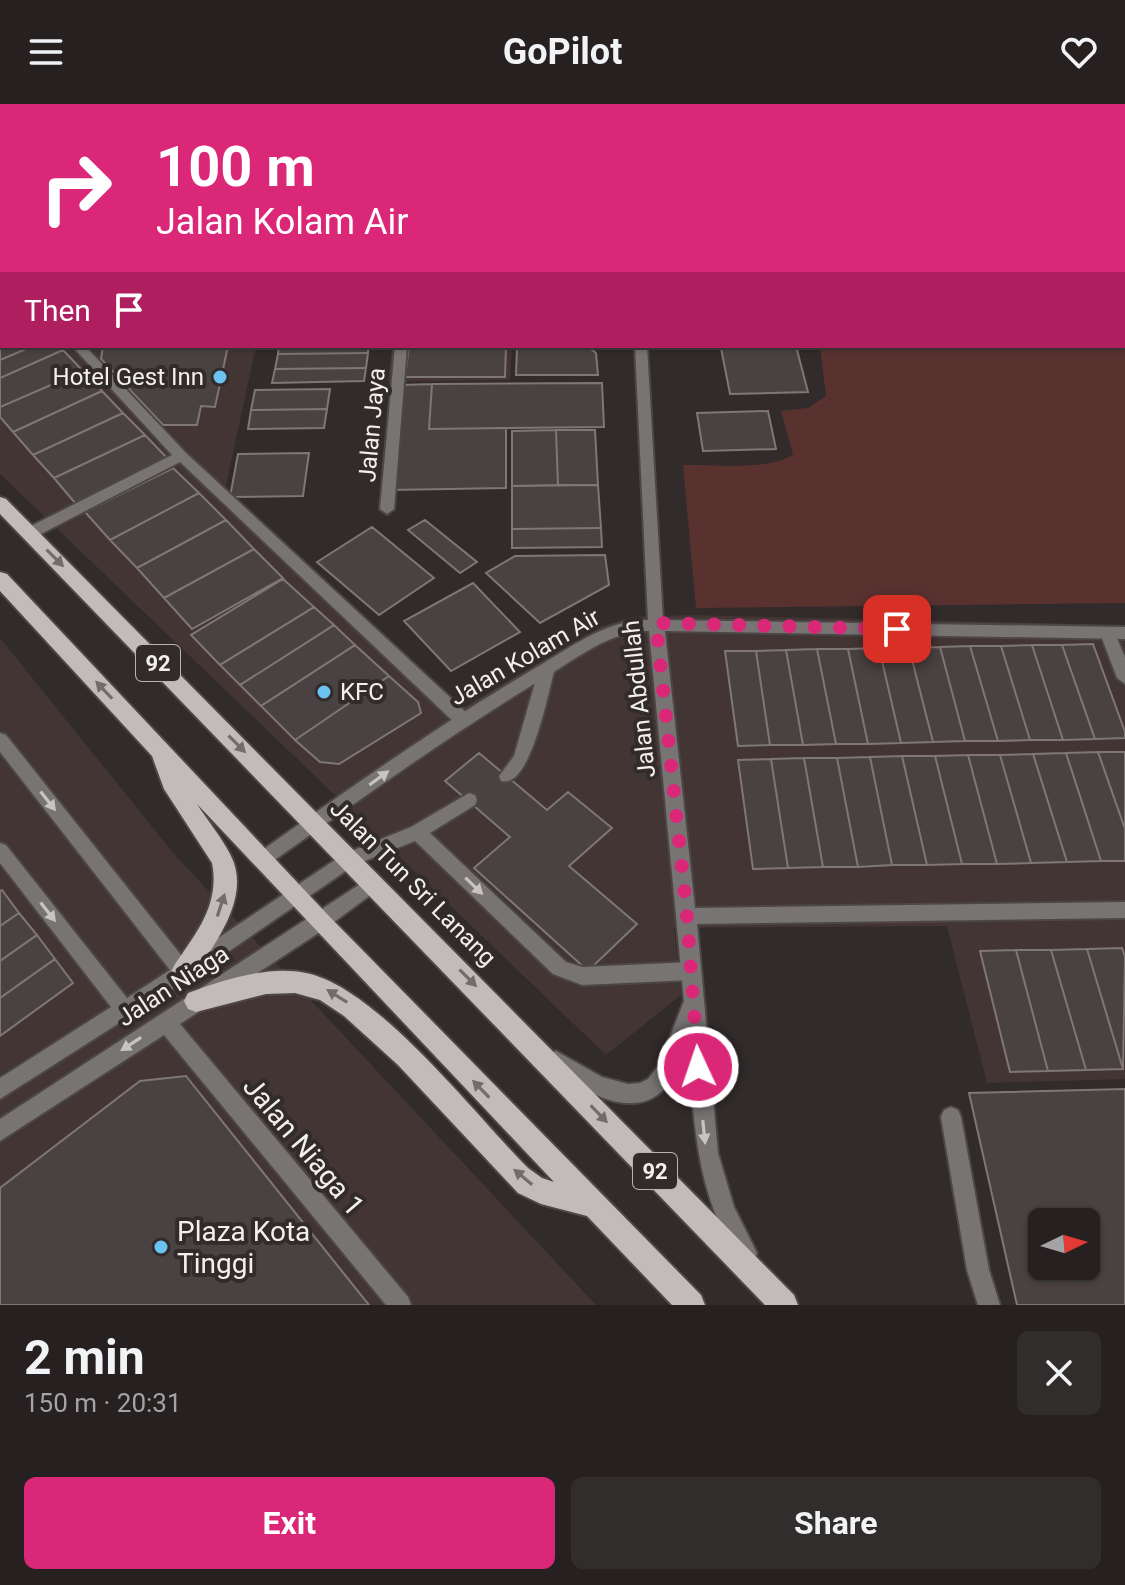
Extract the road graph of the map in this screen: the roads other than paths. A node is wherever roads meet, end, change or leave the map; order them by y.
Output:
1 (80, 348) edge
2 (401, 348) edge
3 (641, 348) edge
4 (181, 456) junction
5 (0, 503) edge
6 (387, 509) dead end
7 (30, 533) junction
8 (0, 579) edge
9 (656, 623) junction
10 (1117, 633) edge
11 (546, 672) junction
12 (1125, 678) edge
13 (462, 719) junction
14 (0, 740) edge
15 (158, 746) junction
16 (507, 776) dead end
17 (469, 800) dead end
18 (316, 824) junction
19 (417, 832) junction
20 (0, 850) edge
21 (263, 859) junction
22 (350, 859) junction
23 (374, 883) junction
24 (297, 896) junction
25 (1125, 910) edge
26 (687, 916) junction
27 (320, 922) junction
28 (692, 971) junction
29 (183, 972) junction
30 (694, 999) junction
31 (196, 1001) junction
32 (124, 1009) junction
33 (166, 1022) junction
34 (526, 1037) junction
35 (0, 1089) edge
36 (951, 1117) dead end
37 (0, 1131) edge
38 (594, 1205) junction
39 (764, 1284) junction
40 (400, 1305) edge
41 (691, 1305) edge
42 (784, 1305) edge
43 (989, 1305) edge

1 - 4 street
2 - 6 street, Jalan Jaya
3 - 9 street, Jalan Abdullah
4 - 7 street
4 - 13 street
5 - 7 main road, Jalan Tun Sri Lanang / 92
7 -> 18 main road, Jalan Tun Sri Lanang / 92
15 -> 8 main road, 92
9 - 10 street, Jalan Kolam Air
9 - 11 street, Jalan Kolam Air
9 - 26 street, Jalan Abdullah
10 - 12 street
11 - 13 street, Jalan Kolam Air
11 - 16 street
18 -> 13 street, Jalan Kolam Air
14 -> 29 street
15 - 21 main road, 92
29 -> 15 main road
17 - 19 street, Jalan Niaga
18 - 21 street, Jalan Kolam Air
18 - 22 main road, Jalan Tun Sri Lanang / 92
19 - 22 street, Jalan Niaga
19 -> 28 street
20 -> 32 street
21 - 24 main road, 92
22 - 23 main road, Jalan Tun Sri Lanang / 92
22 - 24 street, Jalan Niaga
23 - 27 street, Jalan Niaga
23 -> 34 main road, Jalan Tun Sri Lanang / 92
24 - 27 main road, 92
24 - 29 street, Jalan Niaga
25 - 26 street
26 - 28 street, Jalan Abdullah
27 - 31 street, Jalan Niaga
38 -> 27 main road, 92
28 - 30 street, Jalan Abdullah
29 - 32 street, Jalan Niaga
30 - 34 street, Jalan Abdullah
30 -> 39 street, Jalan Abdullah
31 - 33 street, Jalan Niaga
38 -> 31 main road
32 - 35 street, Jalan Niaga
33 -> 37 street, Jalan Niaga
33 - 40 street, Jalan Niaga 1
34 -> 39 main road, Jalan Tun Sri Lanang / 92
36 - 43 street
38 - 41 main road, 92
39 - 42 main road, Jalan Tun Sri Lanang / 92

